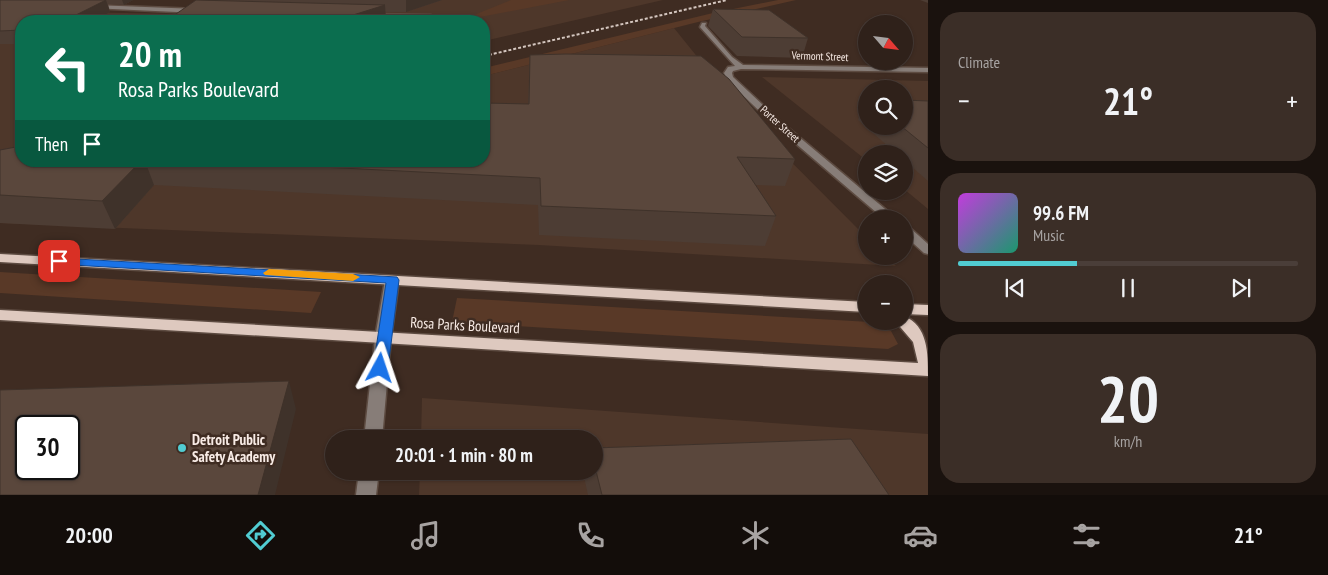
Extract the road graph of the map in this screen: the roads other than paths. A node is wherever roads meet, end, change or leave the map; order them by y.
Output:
1 (193, 5) edge
2 (84, 7) edge
3 (186, 10) junction
4 (200, 12) edge
5 (704, 24) dead end
6 (741, 67) junction
7 (928, 70) edge
8 (880, 210) edge
9 (913, 237) edge
10 (928, 250) edge
11 (0, 258) edge
12 (392, 280) junction
13 (858, 307) edge
14 (913, 309) edge
15 (928, 310) edge
16 (0, 315) edge
17 (913, 330) edge
18 (383, 338) junction
19 (928, 370) edge
20 (374, 430) edge
21 (368, 480) edge
22 (366, 495) edge

1 - 3 street
2 - 3 street
3 - 4 street
5 - 6 street
6 - 7 street, Vermont Street
6 - 8 street, Porter Street
9 - 10 street
11 - 12 main road
12 - 13 main road
12 - 18 street
14 - 15 main road
16 - 18 main road, Rosa Parks Boulevard
17 - 19 main road
18 - 19 main road, Rosa Parks Boulevard
18 - 20 street
21 - 22 street

